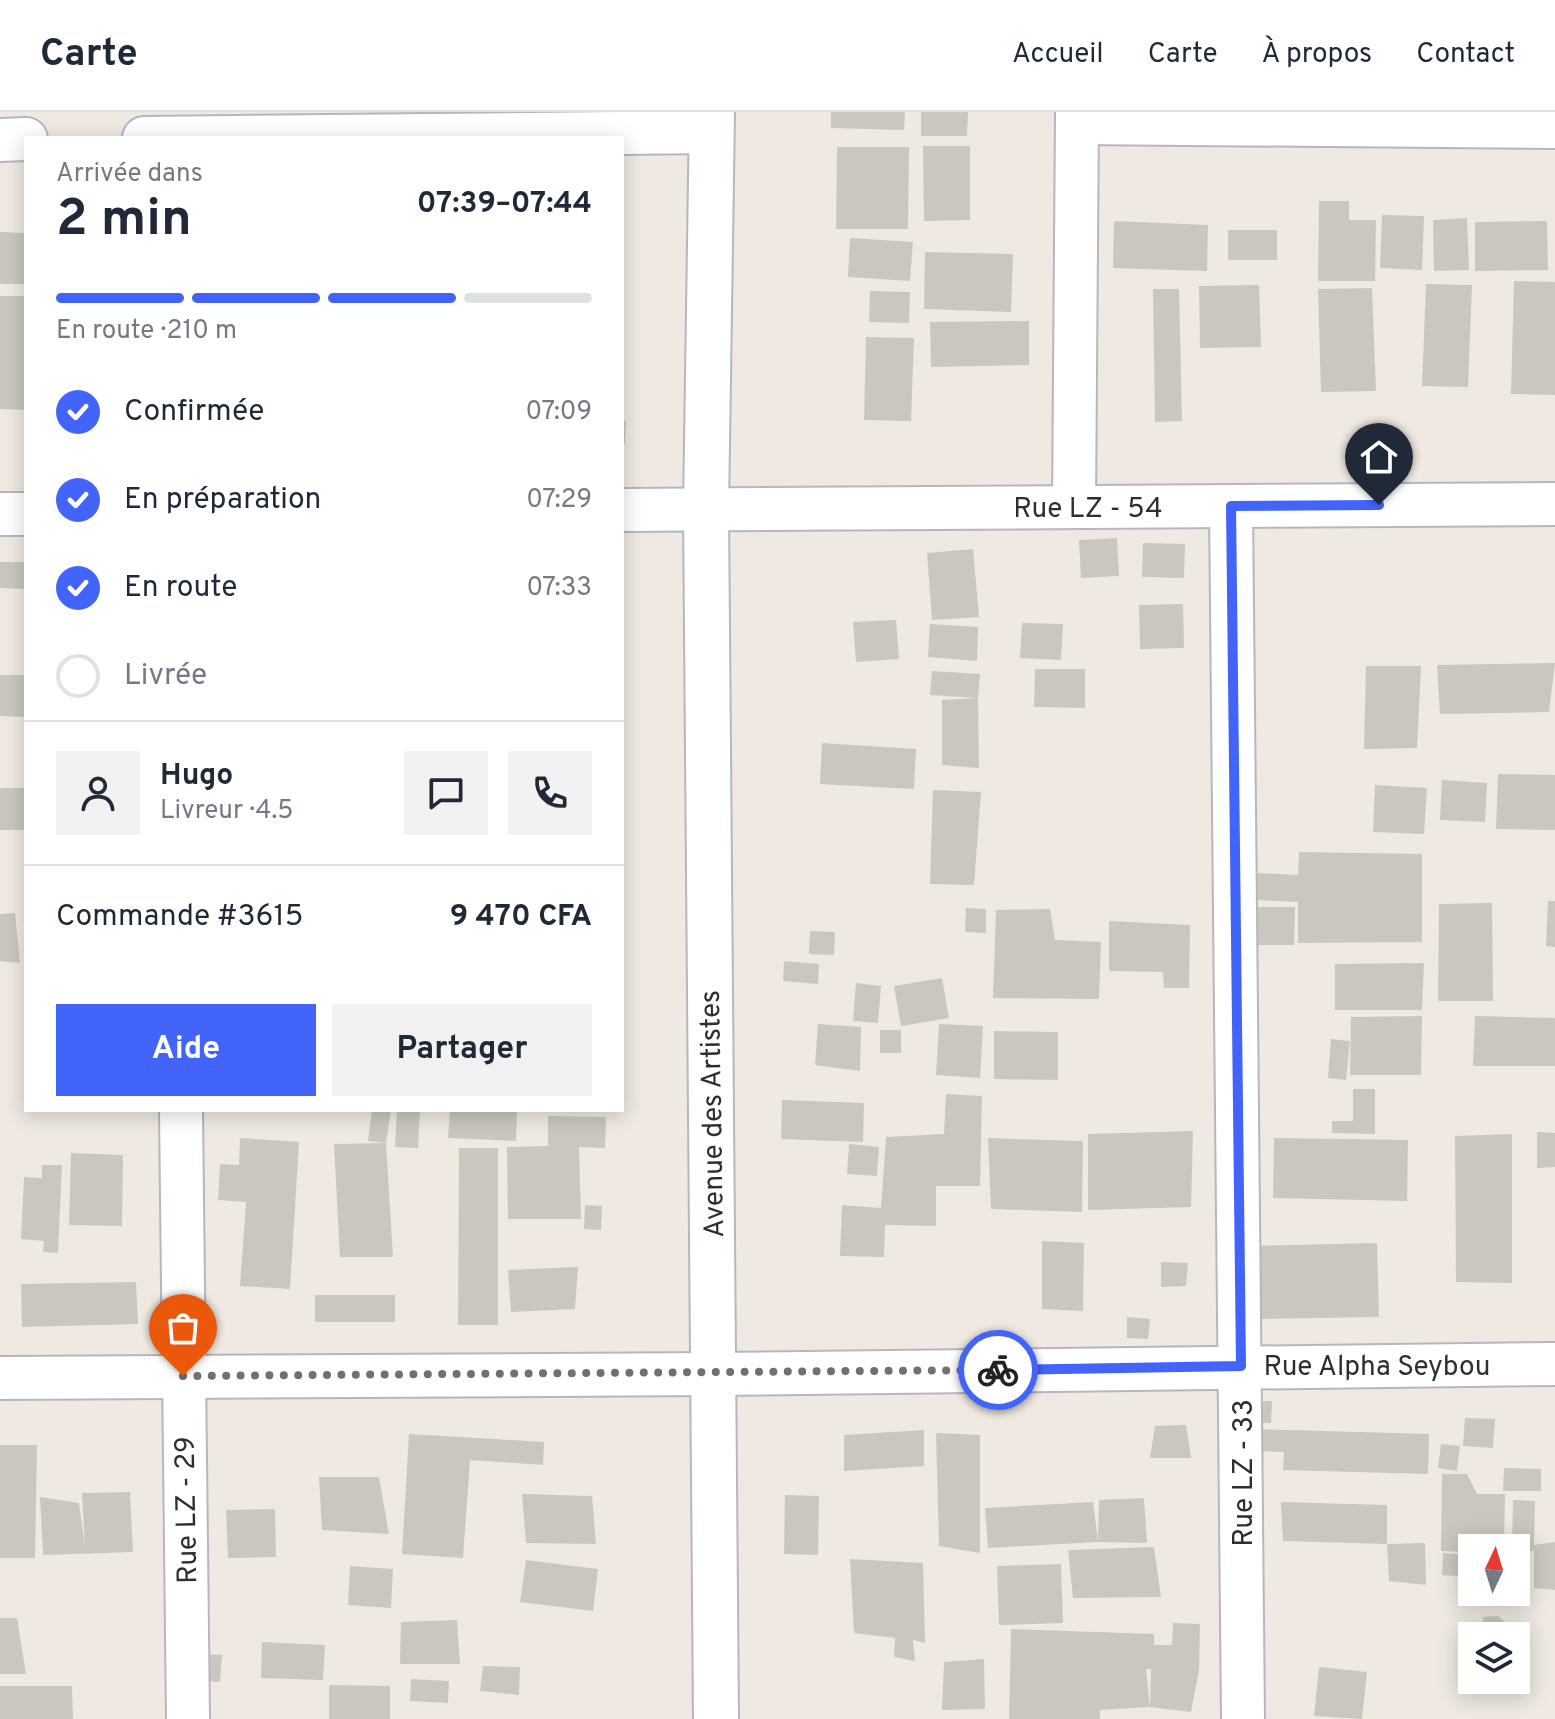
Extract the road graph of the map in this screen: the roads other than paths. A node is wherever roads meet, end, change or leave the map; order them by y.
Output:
1 (1077, 118) edge
2 (1365, 118) edge
3 (712, 122) edge
4 (315, 124) edge
5 (1555, 127) edge
6 (168, 136) edge
7 (24, 139) edge
8 (0, 140) edge
9 (1555, 504) edge
10 (1231, 506) junction
11 (1074, 507) junction
12 (706, 509) junction
13 (624, 510) edge
14 (0, 514) edge
15 (24, 514) edge
16 (181, 1112) edge
17 (1555, 1364) edge
18 (1241, 1366) junction
19 (714, 1374) junction
20 (183, 1376) junction
21 (0, 1378) edge
22 (188, 1719) edge
23 (716, 1719) edge
24 (1243, 1719) edge

1 - 2 street
1 - 11 street
2 - 5 street
3 - 4 street
3 - 12 street, Avenue des Artistes
4 - 6 street
7 - 8 street
9 - 10 street, Rue LZ - 54
10 - 11 street, Rue LZ - 54
10 - 18 street, Rue LZ - 33
11 - 12 street, Rue LZ - 54
12 - 13 street, Rue LZ - 54
12 - 19 street, Avenue des Artistes
14 - 15 street
16 - 20 street, Rue LZ - 29
17 - 18 street, Rue Alpha Seybou
18 - 19 street, Rue Alpha Seybou
18 - 24 street, Rue LZ - 33
19 - 20 street, Rue Alpha Seybou
19 - 23 street, Avenue des Artistes
20 - 21 street, Rue Alpha Seybou
20 - 22 street, Rue LZ - 29

